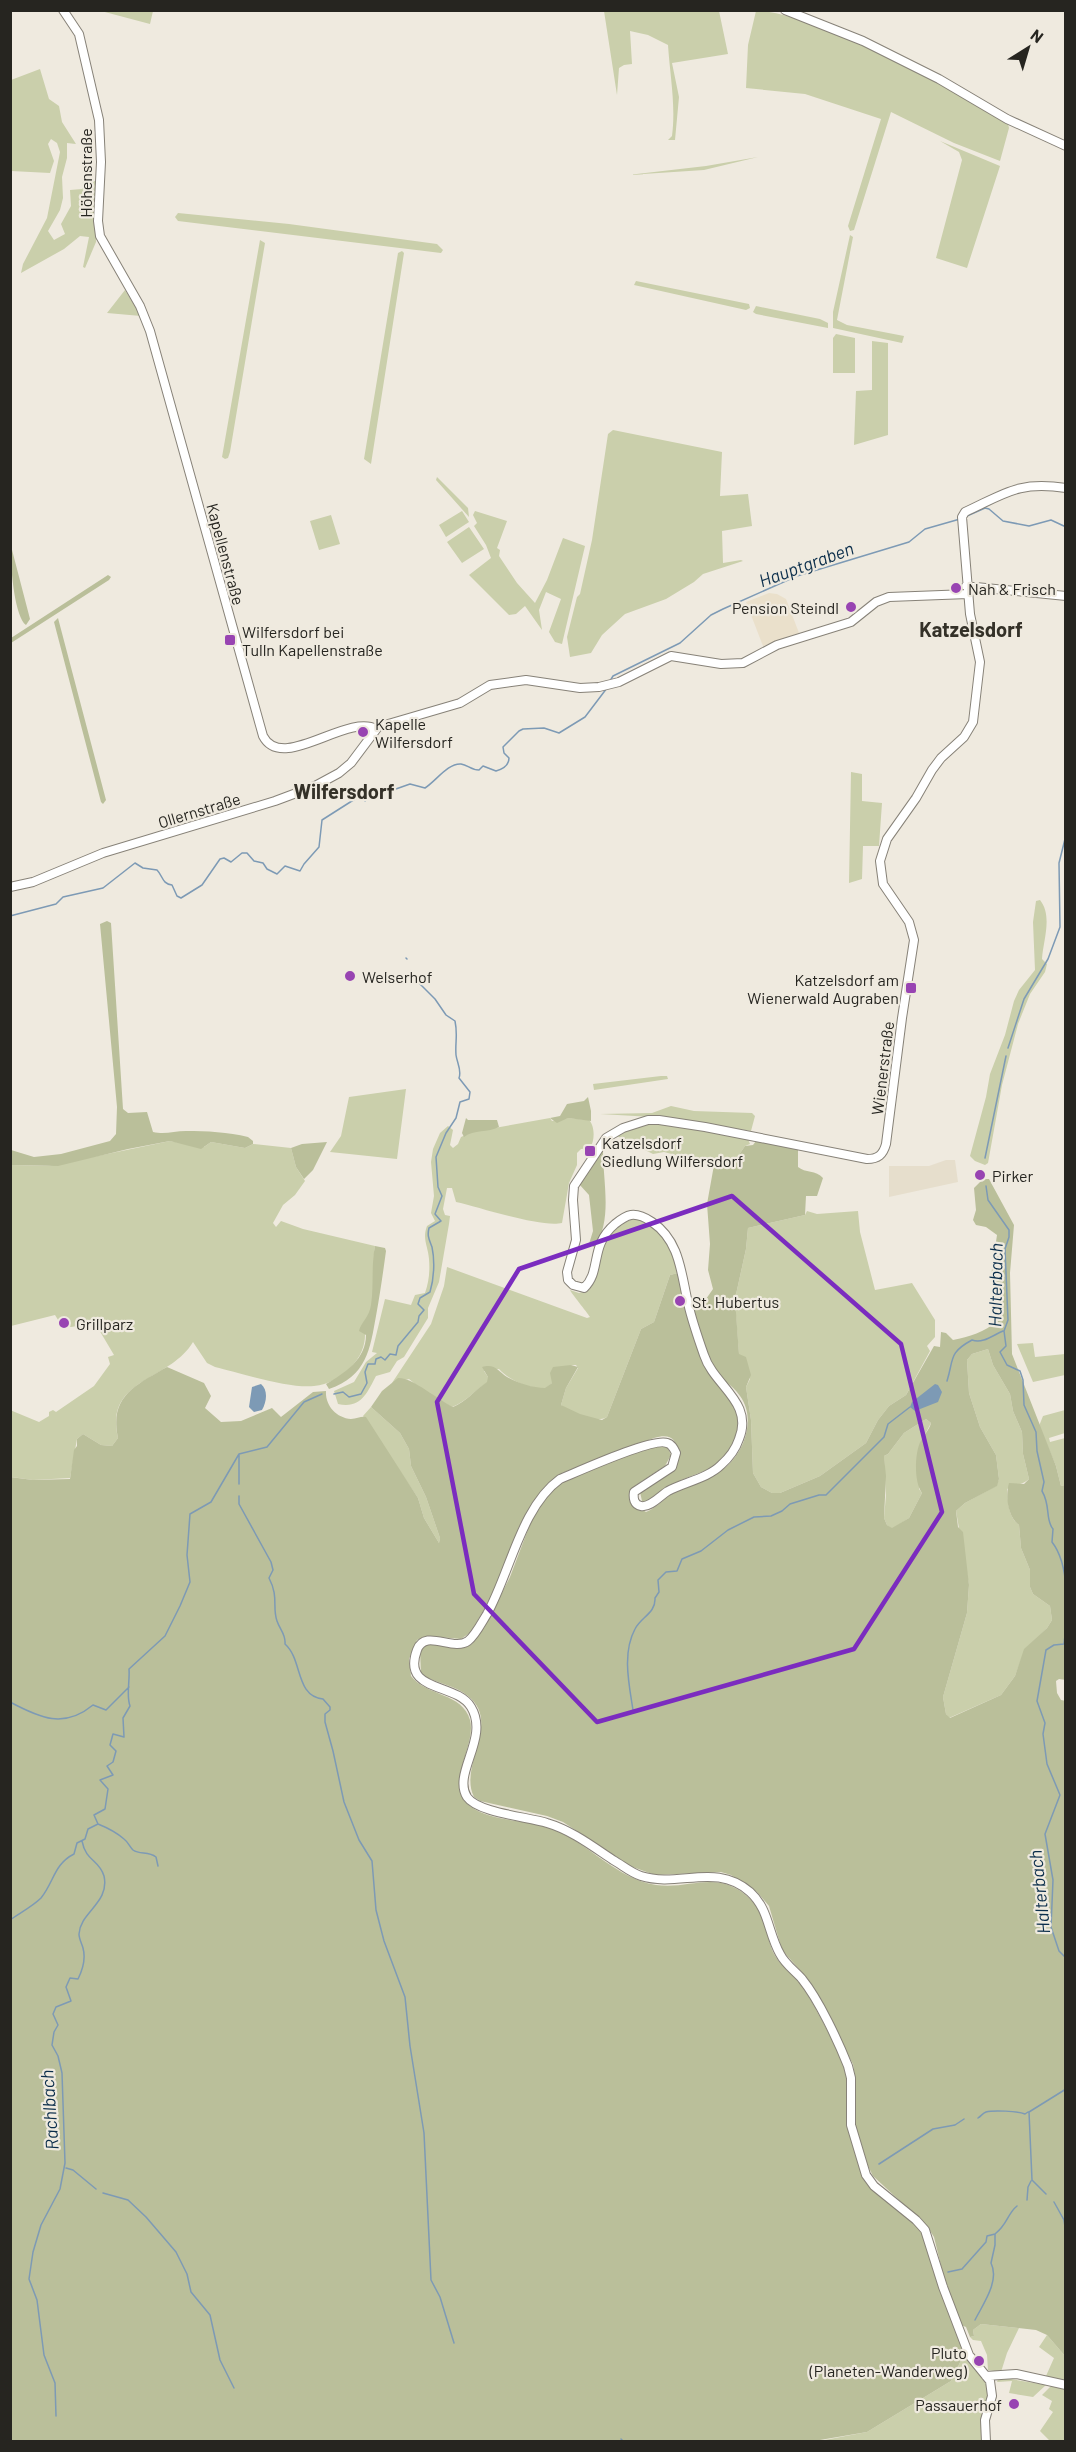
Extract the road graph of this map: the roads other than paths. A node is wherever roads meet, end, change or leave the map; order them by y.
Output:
1 (63, 10) edge
2 (785, 10) edge
3 (1065, 146) edge
4 (150, 331) joint
5 (1065, 488) edge
6 (967, 590) junction
7 (1065, 596) edge
8 (376, 729) junction
9 (10, 886) edge
10 (986, 2376) junction
11 (1065, 2385) edge
12 (986, 2442) edge

1 - 4 street, Höhenstraße
2 - 3 street
4 - 8 street, Kapellenstraße
5 - 6 street
6 - 7 street
6 - 8 street
6 - 10 street, Wienerstraße
8 - 9 street, Ollernstraße
10 - 11 street
10 - 12 street

